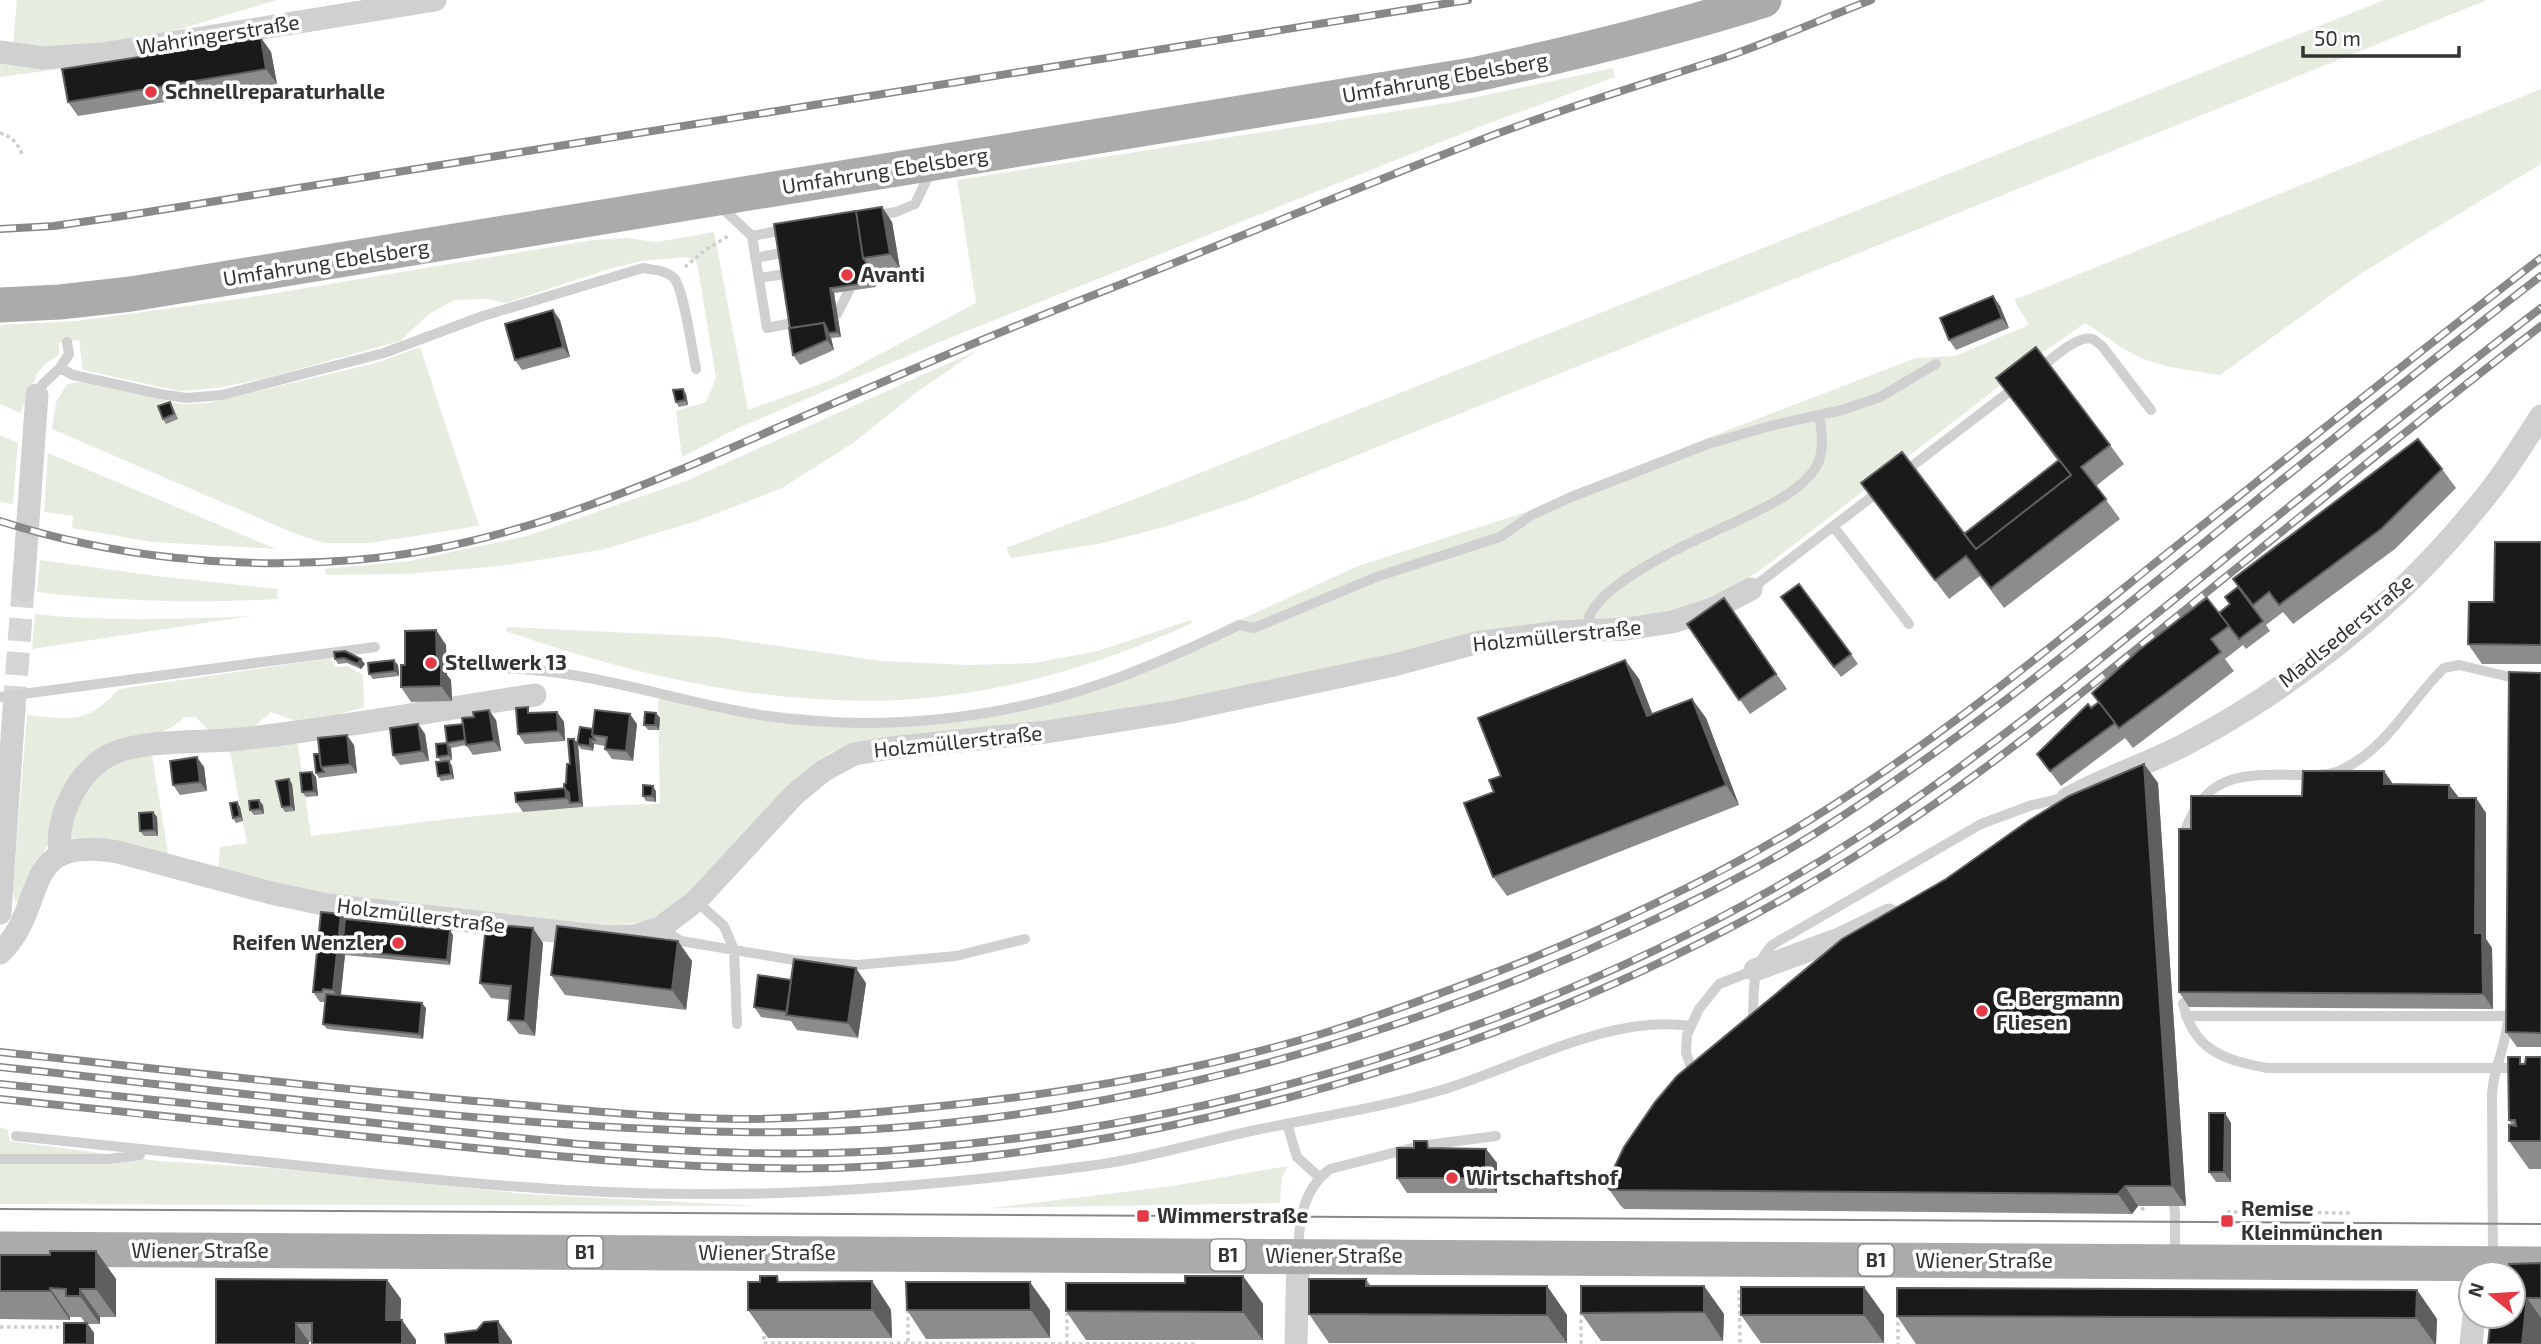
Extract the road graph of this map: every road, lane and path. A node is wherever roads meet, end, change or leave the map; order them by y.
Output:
1 (435, 0) edge
2 (1764, 0) edge
3 (0, 52) edge
4 (0, 133) edge
5 (22, 154) dead end
6 (934, 164) junction
7 (713, 199) junction
8 (865, 217) edge
9 (742, 226) junction
10 (778, 231) edge
11 (752, 236) junction
12 (781, 253) edge
13 (755, 258) junction
14 (785, 274) edge
15 (674, 278) junction
16 (759, 278) junction
17 (849, 291) edge
18 (0, 305) edge
19 (837, 314) edge
20 (792, 323) edge
21 (67, 342) dead end
22 (1936, 364) dead end
23 (60, 368) junction
24 (696, 369) dead end
25 (37, 395) joint
26 (2151, 410) dead end
27 (1819, 415) junction
28 (2541, 416) edge
29 (1898, 477) edge
30 (1887, 485) edge
31 (1833, 526) junction
32 (1751, 589) joint
33 (23, 590) tunnel mouth
34 (1909, 624) dead end
35 (1587, 631) junction
36 (375, 647) dead end
37 (468, 666) dead end
38 (2510, 689) edge
39 (535, 695) dead end
40 (7, 703) edge
41 (2074, 795) junction
42 (2185, 831) edge
43 (2011, 835) edge
44 (60, 853) junction
45 (696, 901) junction
46 (1909, 905) edge
47 (0, 913) edge
48 (660, 928) junction
49 (1025, 939) dead end
50 (734, 950) junction
51 (0, 953) edge
52 (1755, 970) junction
53 (2183, 1003) edge
54 (2508, 1003) edge
55 (2186, 1016) junction
56 (2508, 1016) junction
57 (737, 1024) dead end
58 (1691, 1026) junction
59 (1748, 1036) edge
60 (2495, 1068) junction
61 (2509, 1069) edge
62 (1716, 1070) edge
63 (1287, 1124) junction
64 (16, 1136) dead end
65 (1496, 1136) dead end
66 (160, 1152) junction
67 (0, 1159) edge
68 (1319, 1177) junction
69 (2169, 1185) edge
70 (2135, 1202) edge
71 (2145, 1211) dead end
72 (2227, 1212) dead end
73 (2351, 1213) dead end
74 (0, 1249) edge
75 (1298, 1256) junction
76 (2482, 1260) edge
77 (2175, 1262) junction
78 (2457, 1267) edge
79 (1739, 1290) edge
80 (1581, 1303) edge
81 (1898, 1304) edge
82 (908, 1309) edge
83 (1067, 1309) edge
84 (764, 1318) edge
85 (0, 1326) edge
86 (68, 1327) edge
87 (908, 1343) edge
88 (1067, 1344) edge
89 (1196, 1344) edge
90 (1296, 1344) edge
91 (1581, 1344) edge
92 (1740, 1344) edge
93 (1898, 1344) edge

1 - 3 street, Wahringerstraße
2 - 6 main road, Umfahrung Ebelsberg
4 - 5 path
6 - 7 main road, Umfahrung Ebelsberg
6 - 8 lane
7 - 9 lane
7 - 18 main road, Umfahrung Ebelsberg
9 - 11 lane
9 - 15 path
10 - 11 lane
11 - 13 lane
12 - 13 lane
13 - 16 lane
14 - 16 lane
15 - 23 lane
15 - 24 lane
16 - 20 lane
17 - 19 lane
21 - 23 lane
22 - 27 lane
23 - 25 lane
25 - 33 street
26 - 29 lane
27 - 35 lane
27 - 37 lane
28 - 41 street, Madlsederstraße
30 - 31 lane
31 - 32 lane
31 - 34 lane
32 - 35 street, Holzmüllerstraße
35 - 45 street, Holzmüllerstraße
36 - 40 lane, bridge
38 - 42 lane
39 - 44 street
40 - 47 street
41 - 43 street, Madlsederstraße
41 - 52 lane
44 - 48 street, Holzmüllerstraße
44 - 51 street
45 - 48 street, Holzmüllerstraße
45 - 50 lane
46 - 52 street
48 - 50 lane
49 - 50 lane
50 - 57 lane
52 - 58 lane
52 - 59 lane
53 - 55 lane
54 - 56 lane
55 - 56 lane
55 - 60 lane
56 - 60 lane
58 - 62 lane
58 - 63 lane
60 - 61 lane
60 - 76 lane
63 - 66 lane
63 - 68 lane
64 - 66 lane
65 - 68 lane
66 - 67 lane
68 - 75 lane
69 - 77 lane
70 - 71 path
72 - 73 path
74 - 75 main road, Wiener Straße / B1
75 - 77 main road, Wiener Straße / B1
75 - 90 street
77 - 78 main road, Wiener Straße / B1
79 - 92 path
80 - 91 path
81 - 93 path
82 - 87 path
83 - 88 path
84 - 87 path
85 - 86 path
87 - 88 path
88 - 89 path

